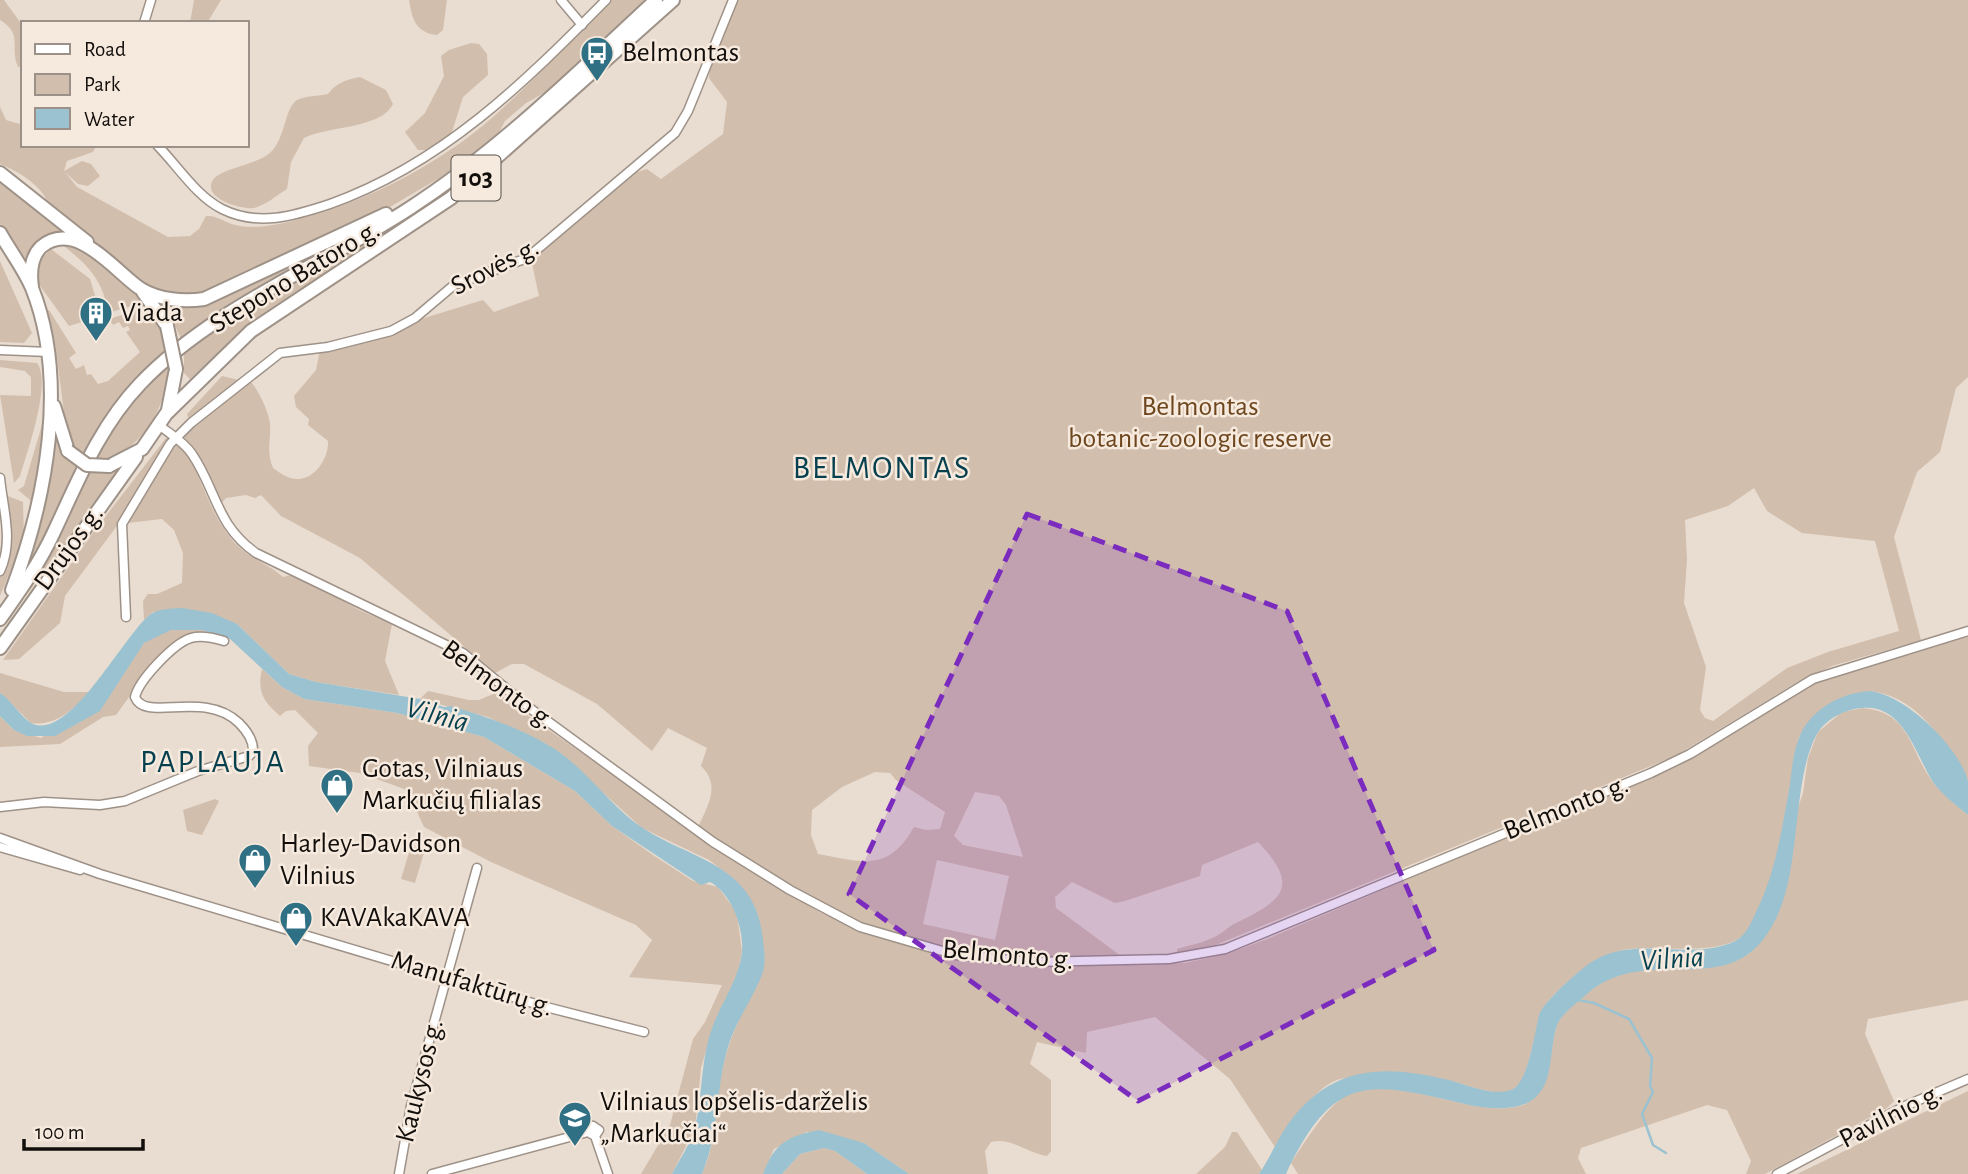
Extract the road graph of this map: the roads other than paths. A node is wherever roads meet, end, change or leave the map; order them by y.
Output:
1 (150, 0) edge
2 (561, 0) edge
3 (606, 0) edge
4 (656, 0) edge
5 (673, 0) edge
6 (733, 0) edge
7 (145, 21) edge
8 (582, 25) junction
9 (159, 147) edge
10 (0, 173) edge
11 (439, 188) junction
12 (0, 233) edge
13 (101, 253) junction
14 (32, 287) junction
15 (141, 289) junction
16 (0, 350) edge
17 (48, 352) junction
18 (52, 396) junction
19 (163, 419) junction
20 (176, 439) junction
21 (142, 449) junction
22 (0, 478) edge
23 (0, 571) edge
24 (2, 616) edge
25 (126, 617) dead end
26 (1968, 631) edge
27 (224, 641) dead end
28 (1, 646) edge
29 (0, 807) edge
30 (0, 838) edge
31 (0, 847) edge
32 (477, 868) dead end
33 (100, 874) junction
34 (448, 976) junction
35 (643, 1032) dead end
36 (1968, 1079) edge
37 (399, 1174) edge
38 (432, 1174) edge
39 (608, 1174) edge
40 (1777, 1174) edge

1 - 7 street
2 - 8 street
3 - 8 street, Stepono Batoro g.
4 - 11 main road, Stepono Batoro g. / 103
5 - 19 main road, Stepono Batoro g. / 103
6 - 20 street, Srovės g.
8 - 9 street, Stepono Batoro g.
10 - 13 main road, 103
11 - 15 main road, 103
11 - 24 main road, Stepono Batoro g.
12 - 14 main road, 103
13 - 14 main road, 103
13 - 15 main road, 103
14 - 17 main road, 103
15 - 19 main road, bridge
16 - 17 street
17 - 18 main road, 103
18 - 21 main road, 103, bridge
18 - 24 main road
19 - 20 street, Belmonto g.
19 - 21 main road, 103
20 - 25 street, Srovės g.
20 - 26 street, Belmonto g.
21 - 28 main road, Drujos g.
22 - 23 street
27 - 29 street
30 - 33 street, Manufaktūrų g.
31 - 33 street, Manufaktūrų g.
32 - 34 street, Kaukysos g.
33 - 34 street, Manufaktūrų g.
34 - 35 street, Manufaktūrų g.
34 - 37 street, Kaukysos g.
36 - 40 street, Pavilnio g.
38 - 39 street

